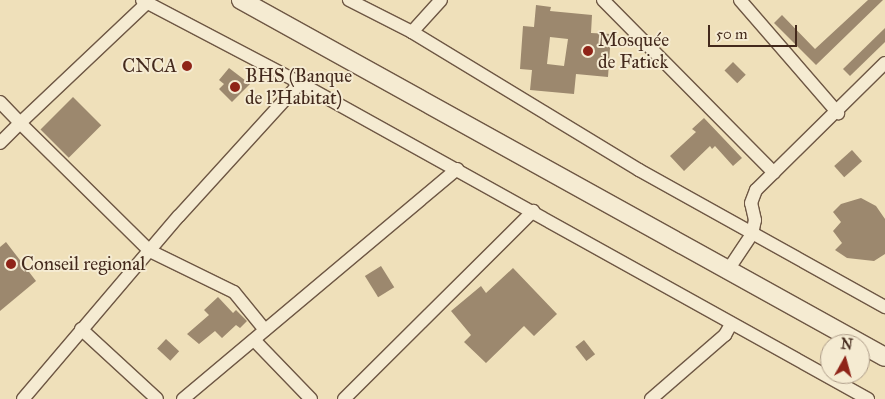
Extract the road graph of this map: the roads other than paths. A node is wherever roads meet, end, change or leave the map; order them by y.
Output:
1 (241, 0) edge
2 (349, 0) edge
3 (441, 0) edge
4 (603, 0) edge
5 (740, 0) edge
6 (144, 2) edge
7 (412, 32) junction
8 (885, 64) edge
9 (300, 83) junction
10 (0, 102) edge
11 (838, 113) junction
12 (20, 123) junction
13 (0, 143) edge
14 (457, 169) junction
15 (774, 173) junction
16 (533, 211) junction
17 (752, 234) junction
18 (150, 251) junction
19 (728, 270) junction
20 (885, 307) edge
21 (731, 324) junction
22 (81, 329) junction
23 (265, 330) junction
24 (254, 340) junction
25 (885, 357) edge
26 (24, 399) edge
27 (157, 399) edge
28 (183, 399) edge
29 (311, 399) edge
30 (344, 399) edge
31 (651, 399) edge
32 (868, 399) edge

1 - 19 street
2 - 7 street
3 - 7 street
4 - 15 street
5 - 11 street
6 - 9 street
6 - 12 street
7 - 17 street
8 - 11 street
9 - 14 street
9 - 18 street
10 - 12 street
11 - 15 street
12 - 13 street
12 - 18 street
14 - 16 street
14 - 23 street
15 - 17 street
16 - 21 street
16 - 30 street
17 - 19 street
17 - 20 street
18 - 22 street
18 - 23 street
19 - 25 street
21 - 31 street
21 - 32 street
22 - 26 street
22 - 27 street
23 - 24 street
24 - 28 street
24 - 29 street

